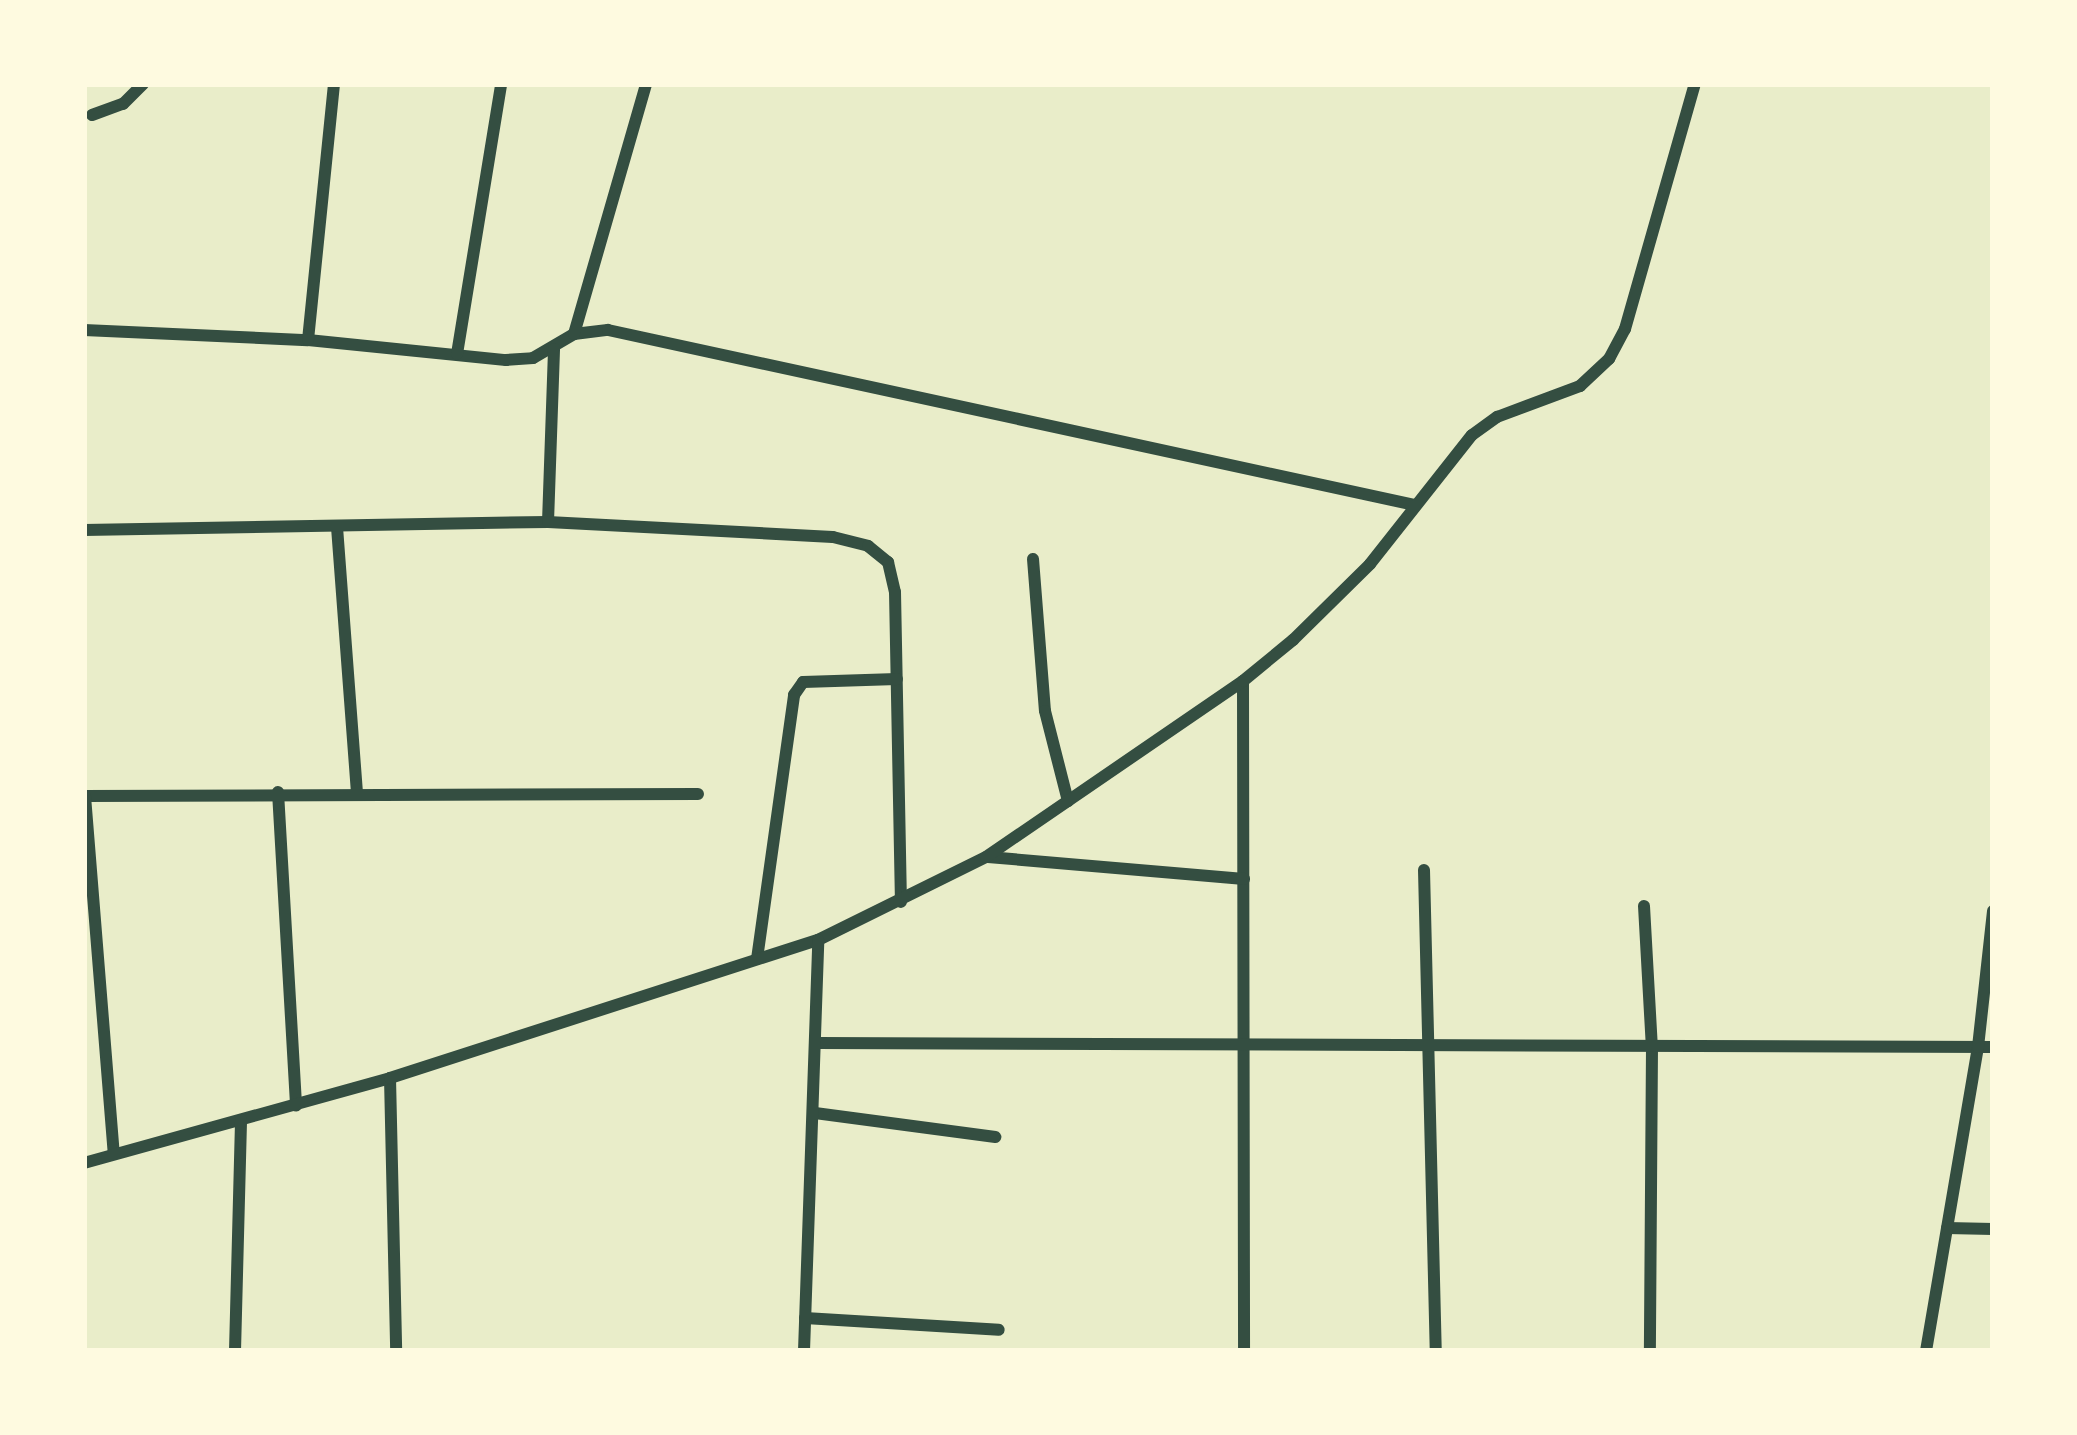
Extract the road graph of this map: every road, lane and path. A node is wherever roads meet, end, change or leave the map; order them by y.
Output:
1 (143, 84) edge
2 (334, 84) edge
3 (501, 84) edge
4 (646, 84) edge
5 (1696, 84) edge
6 (92, 115) dead end
7 (84, 330) edge
8 (574, 334) junction
9 (308, 340) junction
10 (554, 349) junction
11 (457, 354) junction
12 (1415, 505) junction
13 (548, 522) junction
14 (337, 527) junction
15 (84, 530) edge
16 (1034, 559) dead end
17 (897, 679) junction
18 (1243, 681) junction
19 (278, 791) junction
20 (357, 791) junction
21 (698, 794) dead end
22 (84, 796) edge
23 (1068, 801) junction
24 (986, 857) junction
25 (1424, 870) dead end
26 (1244, 879) junction
27 (901, 902) junction
28 (1644, 906) dead end
29 (1993, 911) edge
30 (818, 940) junction
31 (757, 959) junction
32 (818, 1043) junction
33 (1244, 1047) junction
34 (1428, 1047) junction
35 (1652, 1047) junction
36 (1985, 1047) edge
37 (390, 1078) junction
38 (296, 1105) junction
39 (815, 1113) junction
40 (241, 1120) junction
41 (995, 1137) dead end
42 (114, 1153) junction
43 (84, 1163) edge
44 (1947, 1228) junction
45 (1993, 1229) edge
46 (805, 1318) junction
47 (1000, 1330) dead end
48 (235, 1351) edge
49 (396, 1351) edge
50 (804, 1351) edge
51 (1244, 1351) edge
52 (1436, 1351) edge
53 (1650, 1351) edge
54 (1926, 1351) edge

1 - 6 street
2 - 9 street
3 - 11 street
4 - 8 street
5 - 12 street
7 - 9 street
8 - 10 street
8 - 12 street
9 - 11 street
10 - 11 street
10 - 13 street
12 - 18 street
13 - 14 street
13 - 17 street
14 - 15 street
14 - 20 street
16 - 23 street
17 - 27 street
17 - 31 street
18 - 23 street
18 - 26 street
19 - 20 street
19 - 22 street
19 - 38 street
20 - 21 street
22 - 42 street
23 - 24 street
24 - 26 street
24 - 27 street
25 - 34 street
26 - 33 street
27 - 30 street
28 - 35 street
29 - 36 street
30 - 31 street
30 - 32 street
31 - 37 street
32 - 33 street
32 - 39 street
33 - 34 street
33 - 51 street
34 - 35 street
34 - 52 street
35 - 36 street
35 - 53 street
36 - 44 street
37 - 38 street
37 - 49 street
38 - 40 street
39 - 41 street
39 - 46 street
40 - 42 street
40 - 48 street
42 - 43 street
44 - 45 street
44 - 54 street
46 - 47 street
46 - 50 street

